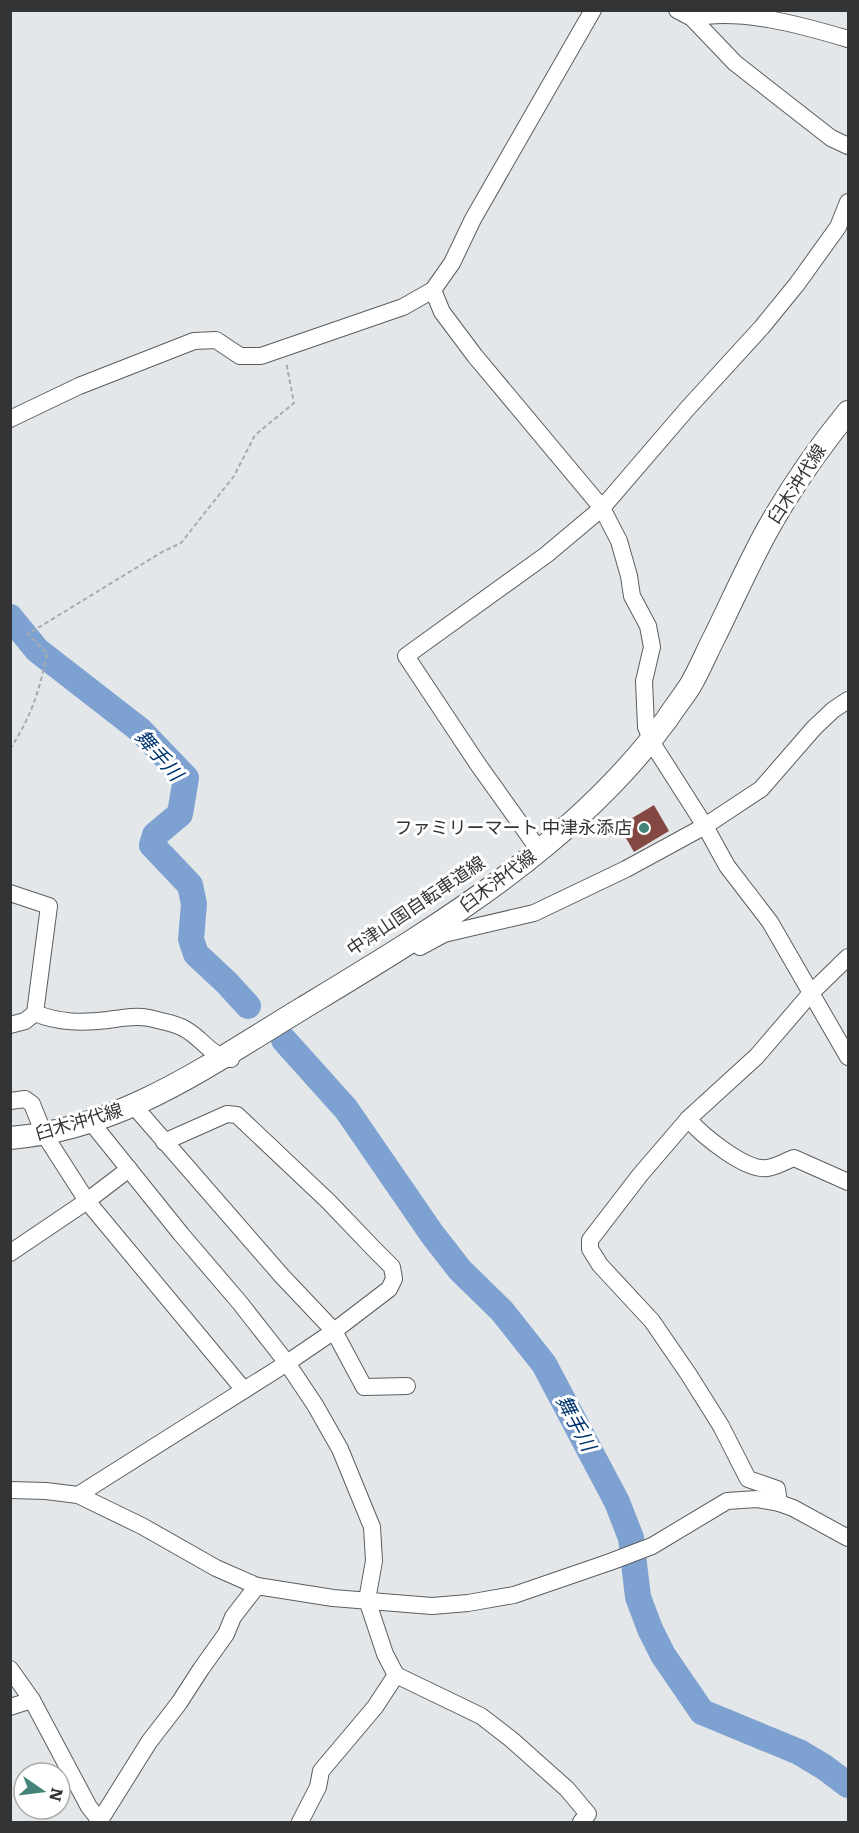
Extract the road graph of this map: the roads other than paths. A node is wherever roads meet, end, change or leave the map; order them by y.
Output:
1 (593, 10) edge
2 (697, 14) edge
3 (849, 39) edge
4 (849, 146) edge
5 (849, 202) edge
6 (433, 290) junction
7 (849, 412) edge
8 (10, 419) edge
9 (602, 508) junction
10 (849, 700) edge
11 (651, 738) junction
12 (705, 826) junction
13 (539, 850) junction
14 (10, 893) edge
15 (849, 957) edge
16 (811, 993) junction
17 (35, 1013) junction
18 (10, 1025) edge
19 (849, 1057) edge
20 (223, 1058) junction
21 (10, 1101) edge
22 (134, 1106) junction
23 (688, 1119) junction
24 (91, 1122) junction
25 (44, 1134) junction
26 (10, 1138) edge
27 (164, 1142) junction
28 (129, 1169) junction
29 (849, 1182) edge
30 (87, 1201) junction
31 (10, 1253) edge
32 (334, 1331) junction
33 (287, 1364) junction
34 (407, 1386) dead end
35 (244, 1390) junction
36 (10, 1490) edge
37 (78, 1495) junction
38 (779, 1503) junction
39 (849, 1538) edge
40 (257, 1586) junction
41 (367, 1600) junction
42 (10, 1669) edge
43 (396, 1675) junction
44 (32, 1700) junction
45 (10, 1707) edge
46 (100, 1822) edge
47 (300, 1822) edge
48 (581, 1822) edge

1 - 6 street
2 - 3 street
2 - 4 street
5 - 9 street
6 - 8 street
6 - 9 street
7 - 11 main road, 臼木沖代線
9 - 11 street
9 - 13 street
10 - 12 street
11 - 12 street
11 - 13 main road, 臼木沖代線
12 - 16 street
12 - 20 street
13 - 20 main road, 臼木沖代線
14 - 17 street
15 - 16 street
16 - 19 street
16 - 23 street
17 - 18 street
17 - 20 street
20 - 22 main road, 臼木沖代線
21 - 25 street
22 - 24 main road, 臼木沖代線
22 - 27 street
23 - 29 street
23 - 38 street
24 - 25 main road, 臼木沖代線
24 - 28 street
25 - 26 main road, 臼木沖代線
25 - 30 street
27 - 32 street
27 - 32 street
28 - 30 street
28 - 33 street
30 - 31 street
30 - 35 street
32 - 33 street
32 - 34 street
33 - 35 street
33 - 41 street
35 - 37 street
36 - 37 street
37 - 40 street
38 - 39 street
38 - 41 street
40 - 41 street
40 - 46 street
41 - 43 street
42 - 44 street
43 - 47 street
43 - 48 street
44 - 45 street
44 - 46 street

